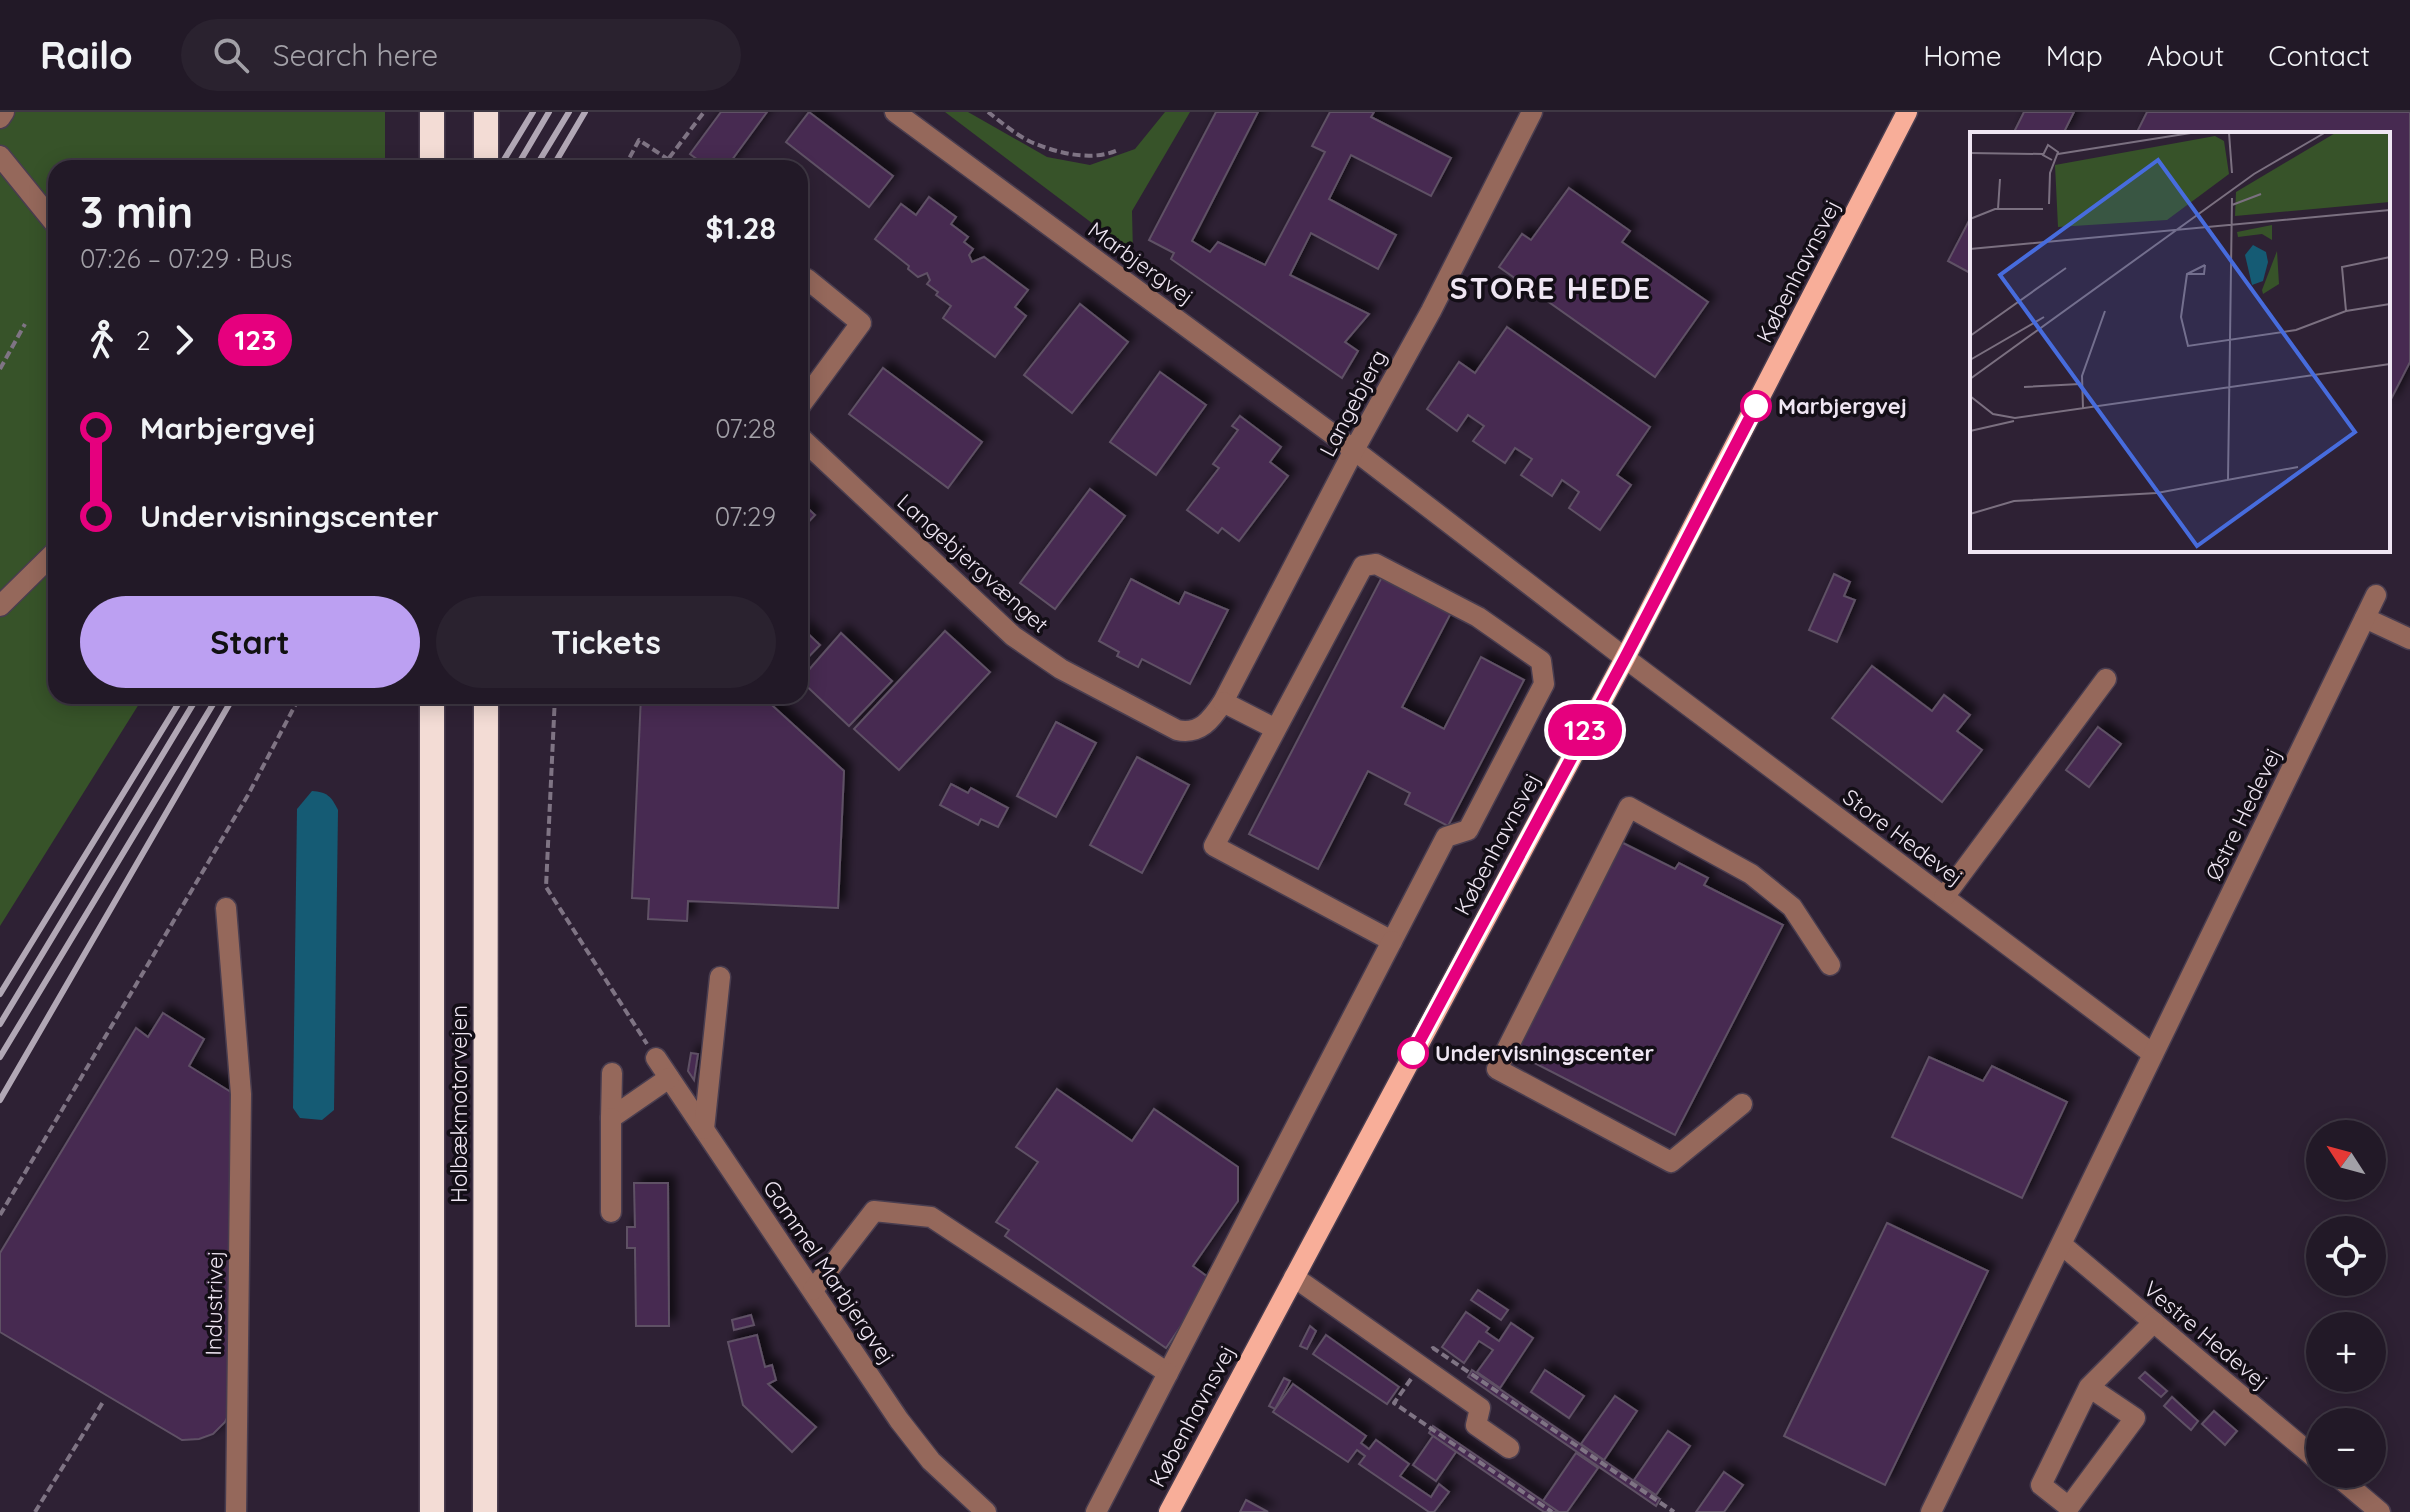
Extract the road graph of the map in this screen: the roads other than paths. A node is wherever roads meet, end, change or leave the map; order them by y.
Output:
1 (4, 112) edge
2 (432, 112) edge
3 (486, 112) edge
4 (895, 112) edge
5 (1532, 112) edge
6 (1907, 112) edge
7 (0, 118) edge
8 (0, 156) edge
9 (432, 160) edge
10 (486, 160) edge
11 (48, 215) edge
12 (808, 280) edge
13 (808, 395) edge
14 (808, 444) edge
15 (1354, 450) junction
16 (48, 559) edge
17 (2376, 595) dead end
18 (0, 606) edge
19 (2365, 618) junction
20 (2410, 639) edge
21 (1625, 658) junction
22 (2106, 679) dead end
23 (432, 704) edge
24 (486, 704) edge
25 (1218, 709) junction
26 (1276, 729) junction
27 (1944, 897) junction
28 (226, 908) dead end
29 (1392, 941) junction
30 (1830, 965) dead end
31 (720, 977) dead end
32 (2153, 1054) junction
33 (656, 1058) road end
34 (612, 1073) dead end
35 (669, 1078) junction
36 (1742, 1104) dead end
37 (611, 1118) junction
38 (704, 1129) junction
39 (611, 1212) dead end
40 (2062, 1245) junction
41 (1294, 1277) junction
42 (813, 1290) junction
43 (2154, 1322) junction
44 (1168, 1373) junction
45 (2089, 1387) junction
46 (432, 1434) junction
47 (1509, 1448) dead end
48 (2306, 1450) edge
49 (2352, 1488) edge
50 (975, 1509) edge
51 (236, 1512) edge
52 (420, 1512) edge
53 (432, 1512) edge
54 (487, 1512) edge
55 (1096, 1512) edge
56 (1169, 1512) edge
57 (1931, 1512) edge
58 (2380, 1512) edge

1 - 7 street
2 - 9 highway
3 - 10 highway
4 - 15 street, Marbjergvej
5 - 15 street, Langebjerg
6 - 21 main road, Københavnsvej
8 - 11 street
12 - 13 street
14 - 25 street, Langebjergvænget
15 - 21 street, Marbjergvej
15 - 25 street, Langebjerg
16 - 18 street
17 - 19 street, Østre Hedevej
19 - 20 street
19 - 32 street, Østre Hedevej
21 - 27 street, Store Hedevej
21 - 41 main road, Københavnsvej
22 - 27 street
23 - 46 highway, Holbækmotorvejen
24 - 54 highway, Holbækmotorvejen
25 - 26 street
26 - 29 street
26 - 29 street
27 - 32 street, Store Hedevej
28 - 51 street, Industrivej
29 - 44 street
30 - 36 street
31 - 38 street
32 - 40 street
33 - 35 street, Gammel Marbjergvej
34 - 37 street
35 - 37 street
35 - 38 street, Gammel Marbjergvej
37 - 39 street
38 - 42 street, Gammel Marbjergvej
40 - 43 street, Vestre Hedevej
40 - 57 street
41 - 47 street
41 - 56 main road, Københavnsvej
42 - 44 street
42 - 50 street, Gammel Marbjergvej
43 - 45 street
43 - 48 street, Vestre Hedevej
44 - 55 street
45 - 45 street
46 - 52 highway
46 - 53 highway, Holbækmotorvejen
49 - 58 street

